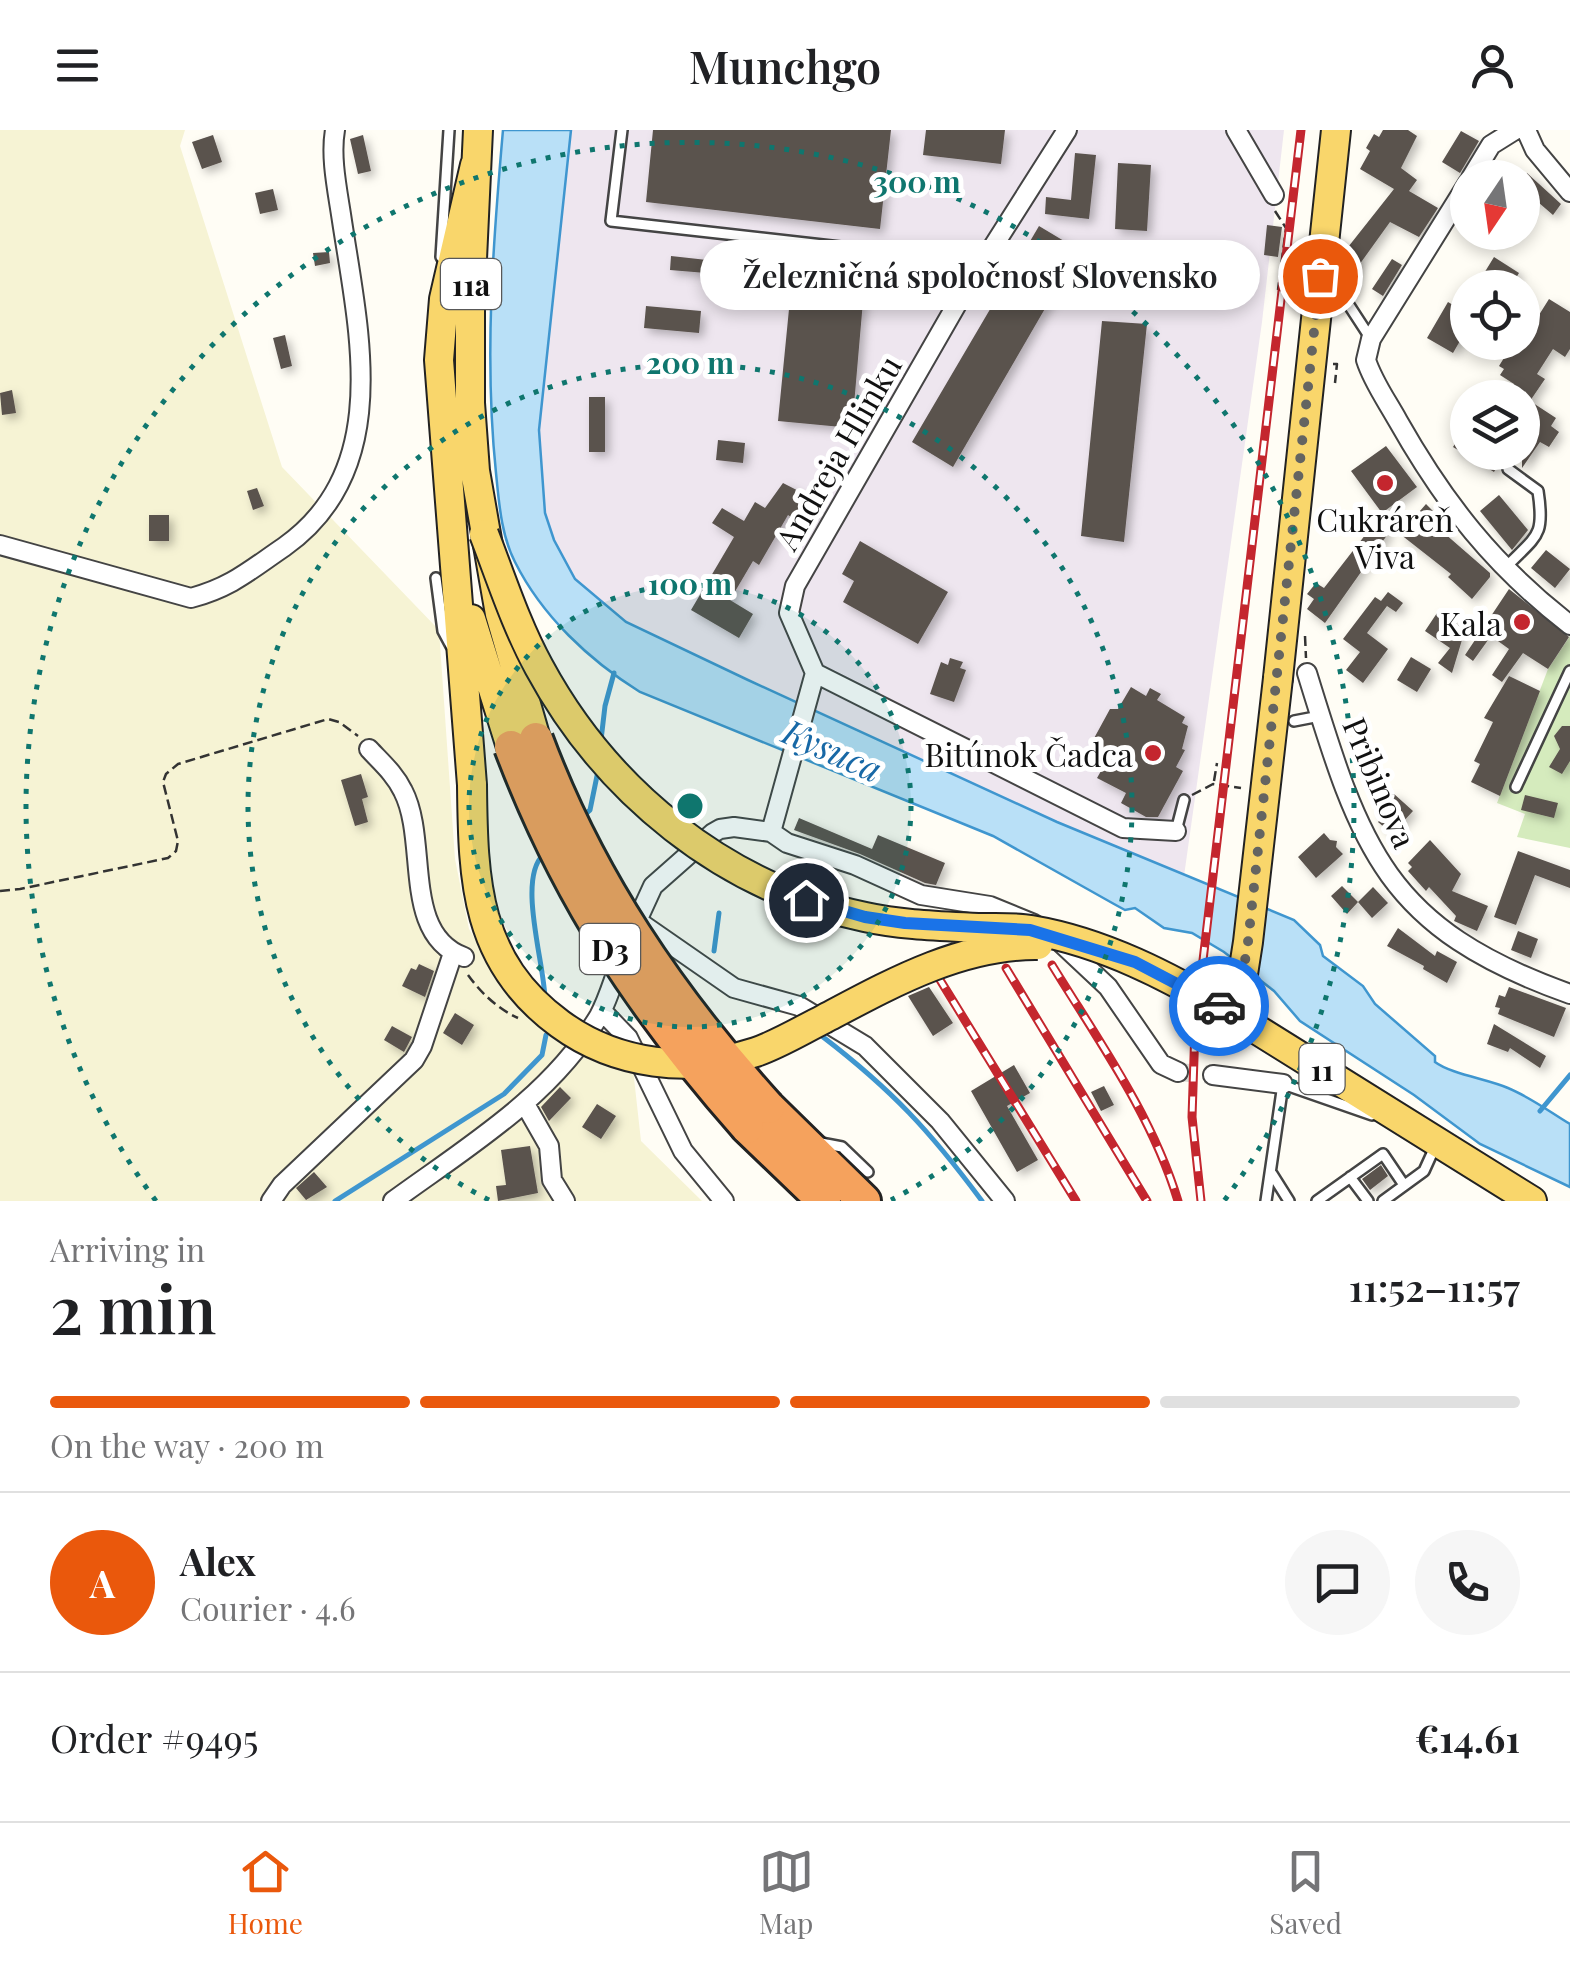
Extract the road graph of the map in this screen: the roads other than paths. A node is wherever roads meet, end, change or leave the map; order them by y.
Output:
1 (334, 130) edge
2 (449, 130) edge
3 (478, 130) edge
4 (622, 130) edge
5 (1067, 130) edge
6 (1236, 130) edge
7 (1336, 130) edge
8 (1515, 130) edge
9 (1526, 130) edge
10 (1482, 160) edge
11 (475, 164) junction
12 (1570, 192) edge
13 (1271, 197) road end
14 (1450, 211) edge
15 (982, 263) junction
16 (1342, 296) dead end
17 (1371, 338) junction
18 (438, 360) junction
19 (1509, 470) edge
20 (454, 534) junction
21 (484, 534) junction
22 (0, 545) edge
23 (1504, 569) junction
24 (436, 578) dead end
25 (1570, 625) edge
26 (462, 666) junction
27 (1570, 670) edge
28 (1307, 672) dead end
29 (814, 680) junction
30 (1320, 716) junction
31 (1294, 721) dead end
32 (524, 743) junction
33 (369, 748) road end
34 (1516, 786) dead end
35 (1184, 800) road end
36 (1176, 831) joint
37 (771, 832) junction
38 (636, 920) junction
39 (1084, 944) junction
40 (1570, 994) edge
41 (602, 1011) junction
42 (1232, 1014) junction
43 (1178, 1072) tunnel mouth
44 (1213, 1075) tunnel mouth
45 (1284, 1084) junction
46 (524, 1104) junction
47 (758, 1118) junction
48 (1434, 1149) junction
49 (1271, 1172) junction
50 (1350, 1177) junction
51 (1404, 1185) junction
52 (866, 1186) edge
53 (1329, 1198) edge
54 (271, 1201) edge
55 (393, 1201) edge
56 (565, 1201) edge
57 (724, 1201) edge
58 (824, 1201) edge
59 (1005, 1201) edge
60 (1266, 1201) edge
61 (1290, 1201) edge
62 (1316, 1201) edge
63 (1368, 1201) edge
64 (1382, 1201) edge
65 (1509, 1201) edge
66 (1532, 1201) edge

1 - 22 street
2 - 18 lane
3 - 11 main road, 11a
4 - 15 lane
5 - 15 street, Andreja Hlinku
6 - 13 street
7 - 42 main road, bridge
8 - 10 street
9 - 12 street
11 - 18 main road, 11a
11 - 21 main road, 11a
14 - 17 street
15 - 29 street, Andreja Hlinku
16 - 17 lane
17 - 23 street
18 - 20 main road, 11a
19 - 23 lane
20 - 26 main road
20 - 32 main road, D3
21 - 32 main road, D3, bridge
21 - 39 main road, bridge
23 - 25 street
24 - 26 lane
26 - 39 main road, bridge
27 - 34 lane
28 - 30 street, Pribinova
29 - 36 street
29 - 37 street
30 - 31 lane
30 - 40 street, Pribinova
32 - 47 highway, D3, bridge
33 - 54 street
35 - 36 lane
37 - 38 street
37 - 43 street
38 - 41 street
38 - 59 street
39 - 42 main road, bridge
41 - 46 street
41 - 57 street
42 - 66 main road, 11
44 - 45 street
45 - 48 lane
45 - 49 lane
46 - 55 street
46 - 56 street
47 - 52 highway, D3
47 - 58 highway, D3
48 - 51 lane
48 - 65 lane
49 - 60 lane
49 - 61 lane
50 - 51 lane
50 - 53 lane
50 - 63 lane
51 - 64 lane
53 - 62 lane

